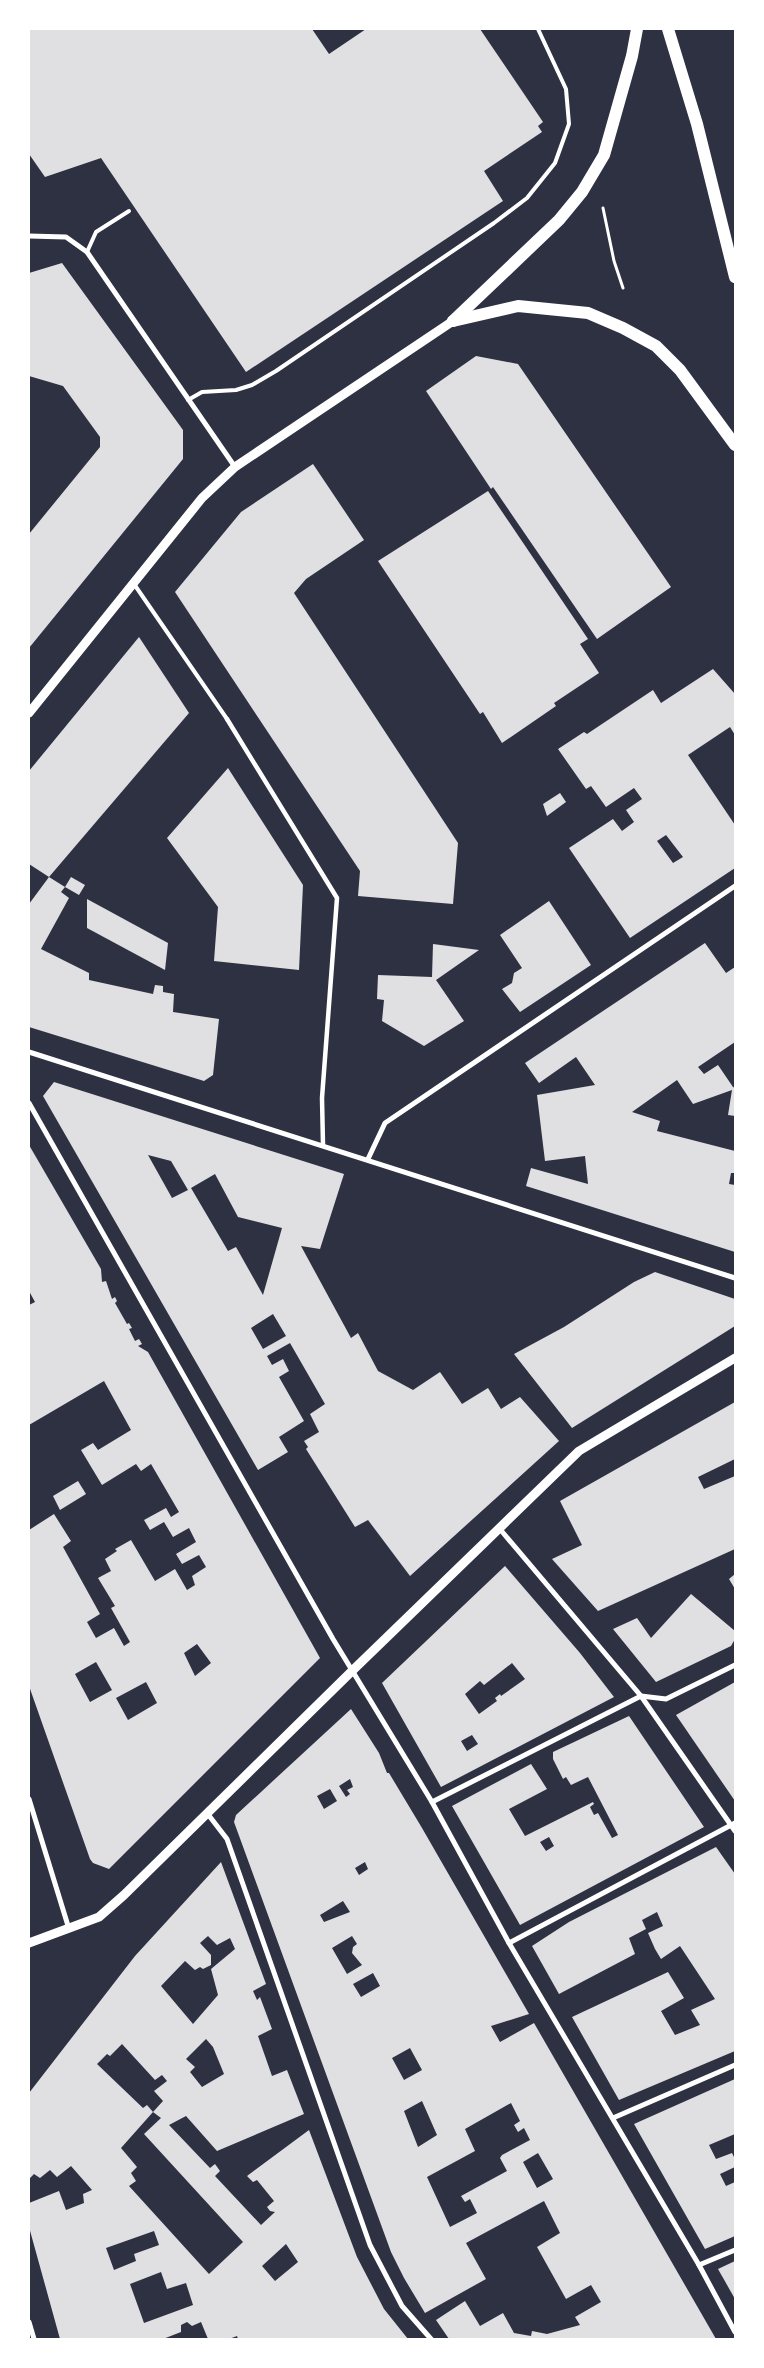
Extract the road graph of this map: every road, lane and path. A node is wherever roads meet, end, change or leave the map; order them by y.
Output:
1 (538, 29) edge
2 (637, 29) edge
3 (668, 29) edge
4 (582, 192) junction
5 (129, 211) dead end
6 (29, 236) edge
7 (87, 252) junction
8 (735, 277) edge
9 (623, 288) dead end
10 (453, 321) junction
11 (188, 400) junction
12 (735, 445) edge
13 (235, 466) junction
14 (134, 584) junction
15 (29, 713) edge
16 (227, 719) joint
17 (735, 886) edge
18 (29, 1052) edge
19 (29, 1103) edge
20 (323, 1145) junction
21 (368, 1159) junction
22 (735, 1278) edge
23 (735, 1358) edge
24 (499, 1528) junction
25 (735, 1665) edge
26 (352, 1671) junction
27 (641, 1696) junction
28 (29, 1799) edge
29 (432, 1802) junction
30 (207, 1812) junction
31 (733, 1824) edge
32 (735, 1832) edge
33 (69, 1929) junction
34 (29, 1943) edge
35 (509, 1943) junction
36 (735, 2065) edge
37 (613, 2118) junction
38 (735, 2250) edge
39 (699, 2265) junction
40 (29, 2322) edge
41 (735, 2332) edge
42 (34, 2339) edge
43 (431, 2339) edge

1 - 11 lane
2 - 4 main road
3 - 8 main road
4 - 9 path
4 - 10 main road
5 - 7 lane
6 - 7 street
7 - 11 street
10 - 12 main road
10 - 13 street
11 - 13 street
13 - 14 street
14 - 15 street
14 - 16 lane
16 - 20 street
17 - 21 street
18 - 20 street
19 - 26 street
20 - 21 street
21 - 22 street
23 - 24 street
24 - 26 street
24 - 27 street
25 - 27 street
26 - 29 street
26 - 30 street
27 - 29 street
27 - 31 street
28 - 33 street
29 - 35 street
30 - 33 street
30 - 43 street
31 - 32 street
31 - 35 street
33 - 34 street
35 - 37 street
36 - 37 street
37 - 39 street
38 - 39 street
39 - 41 street
40 - 42 street

